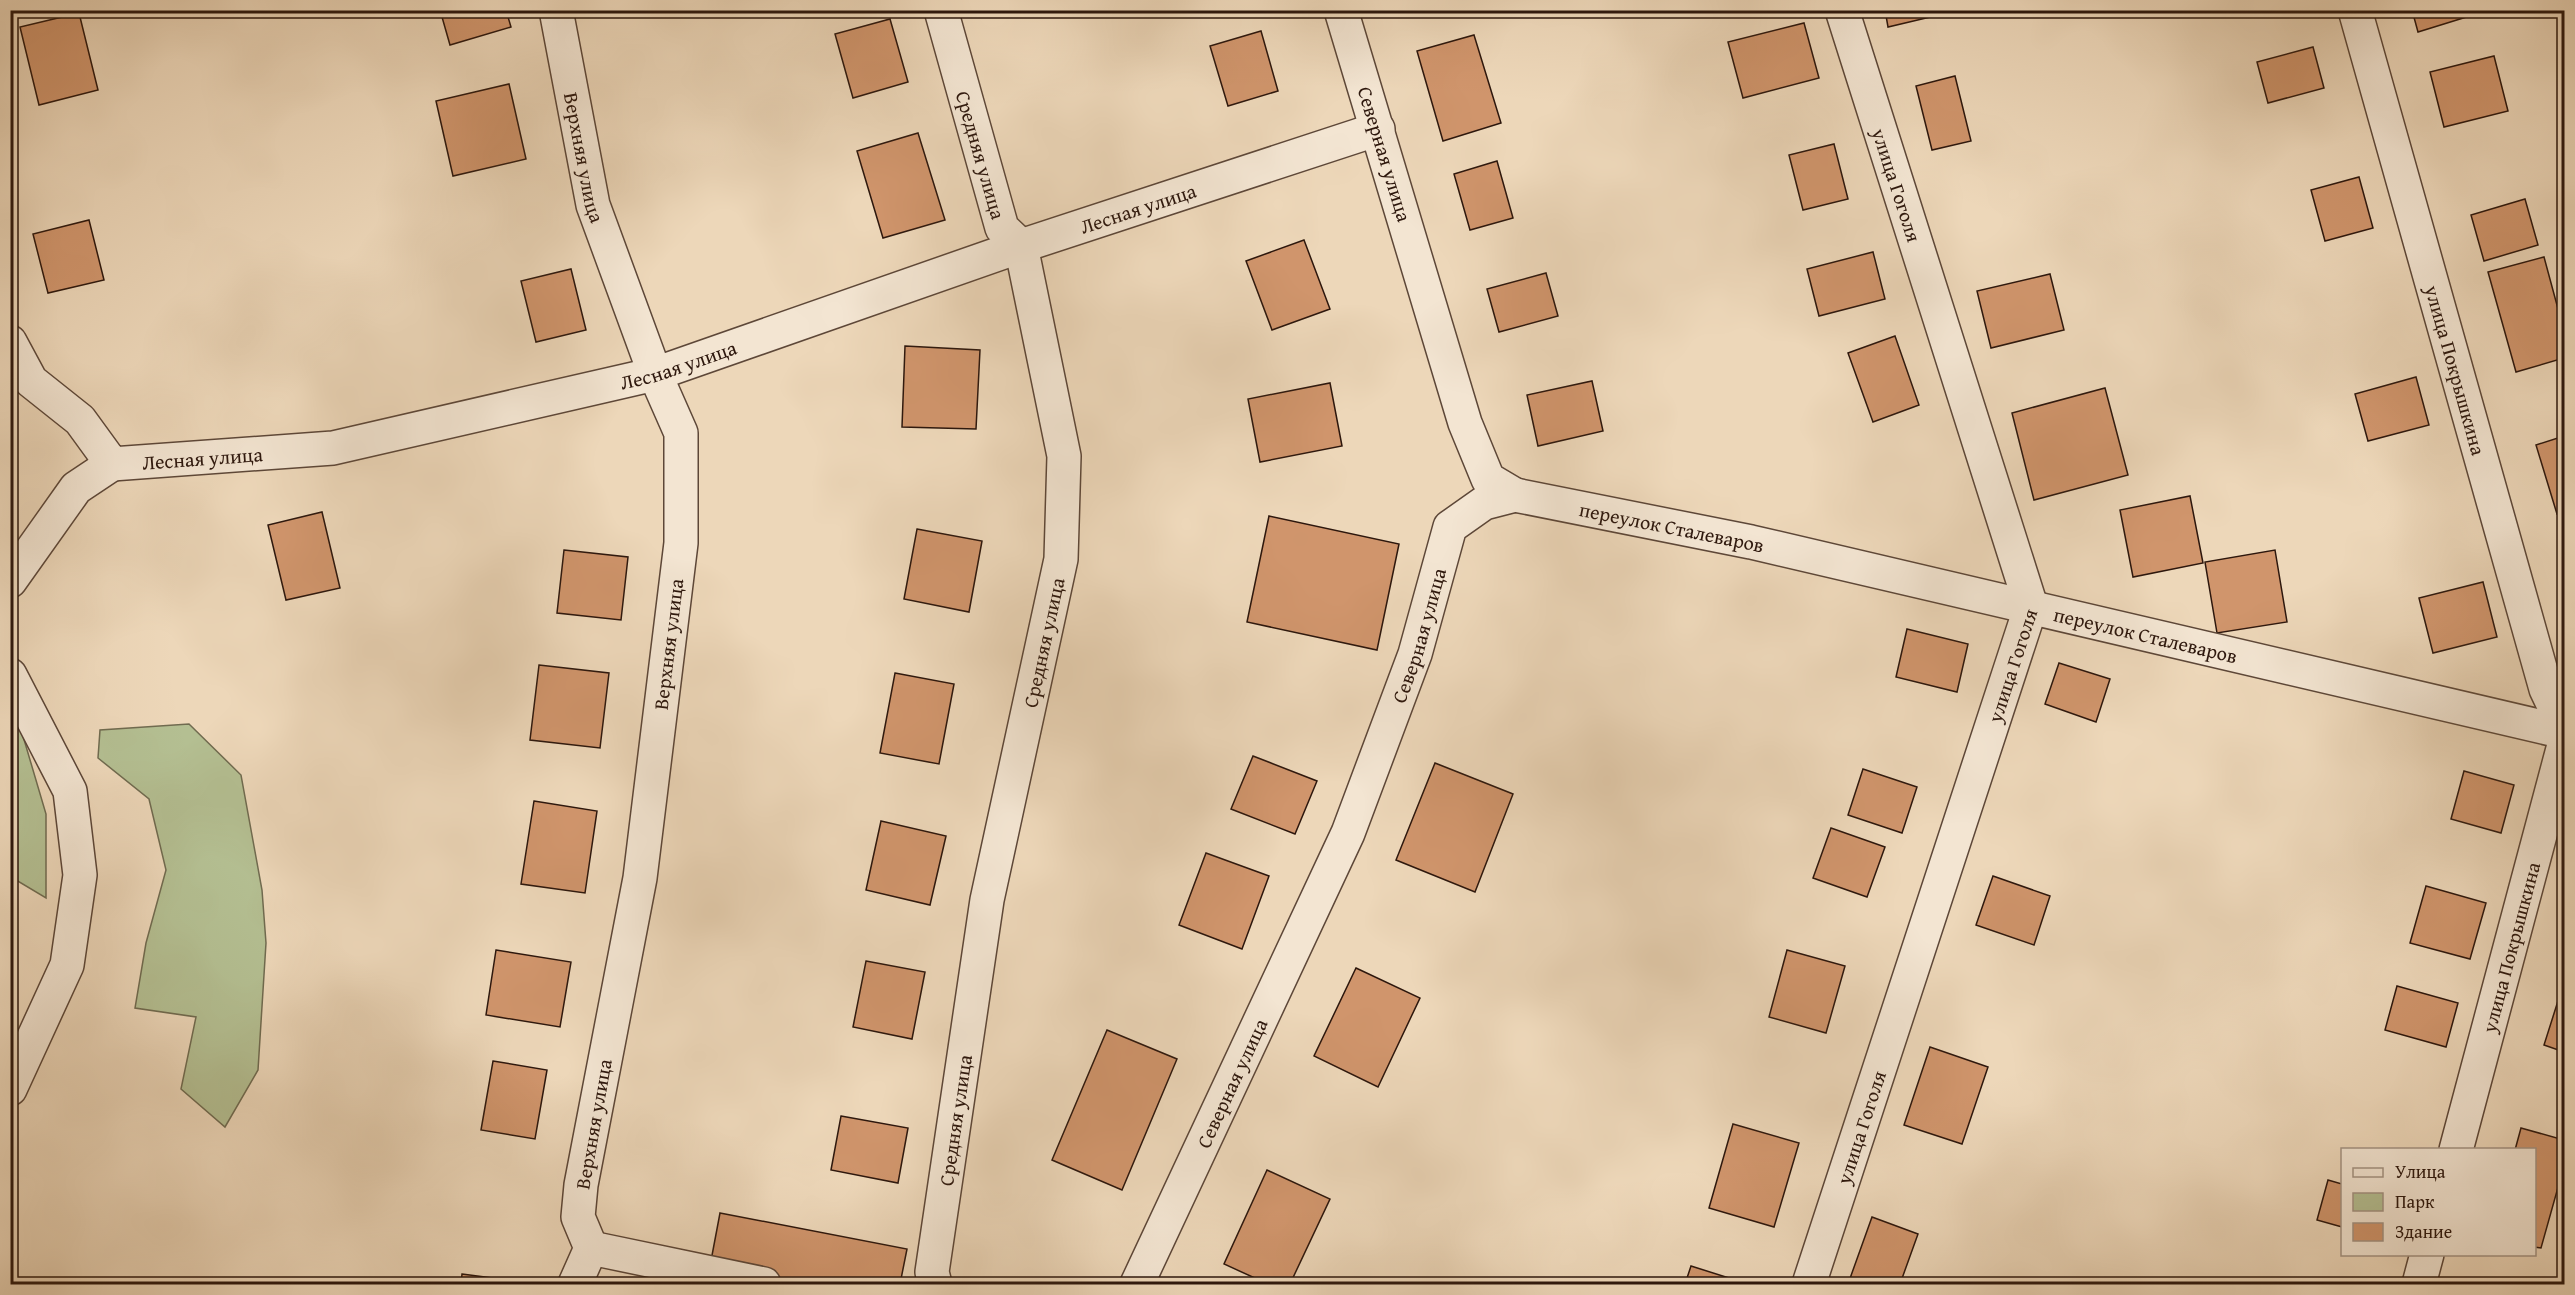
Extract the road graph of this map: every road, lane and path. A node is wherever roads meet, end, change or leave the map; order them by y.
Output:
1 (556, 10) edge
2 (941, 10) edge
3 (1341, 10) edge
4 (1842, 10) edge
5 (2355, 10) edge
6 (1378, 129) junction
7 (1021, 246) junction
8 (10, 342) edge
9 (655, 374) junction
10 (112, 464) junction
11 (1515, 495) junction
12 (10, 581) edge
13 (2031, 606) junction
14 (10, 675) edge
15 (2565, 727) edge
16 (2565, 732) edge
17 (2565, 745) edge
18 (10, 1089) edge
19 (2456, 1148) edge
20 (591, 1248) junction
21 (2426, 1256) edge
22 (575, 1284) edge
23 (764, 1284) edge
24 (935, 1284) edge
25 (1137, 1284) edge
26 (1809, 1284) edge
27 (2419, 1284) edge

1 - 9 street, Верхняя улица
2 - 7 street, Средняя улица
3 - 6 street, Северная улица
4 - 13 street, улица Гоголя
5 - 15 street, улица Покрышкина
6 - 7 street, Лесная улица
6 - 11 street, Северная улица
7 - 9 street, Лесная улица
7 - 24 street, Средняя улица
8 - 10 street
9 - 10 street, Лесная улица
9 - 20 street, Верхняя улица
10 - 12 street
11 - 13 street, переулок Сталеваров
11 - 25 street, Северная улица
13 - 16 street, переулок Сталеваров
13 - 26 street, улица Гоголя
14 - 18 street
17 - 19 street, улица Покрышкина
20 - 22 street
20 - 23 street
21 - 27 street

